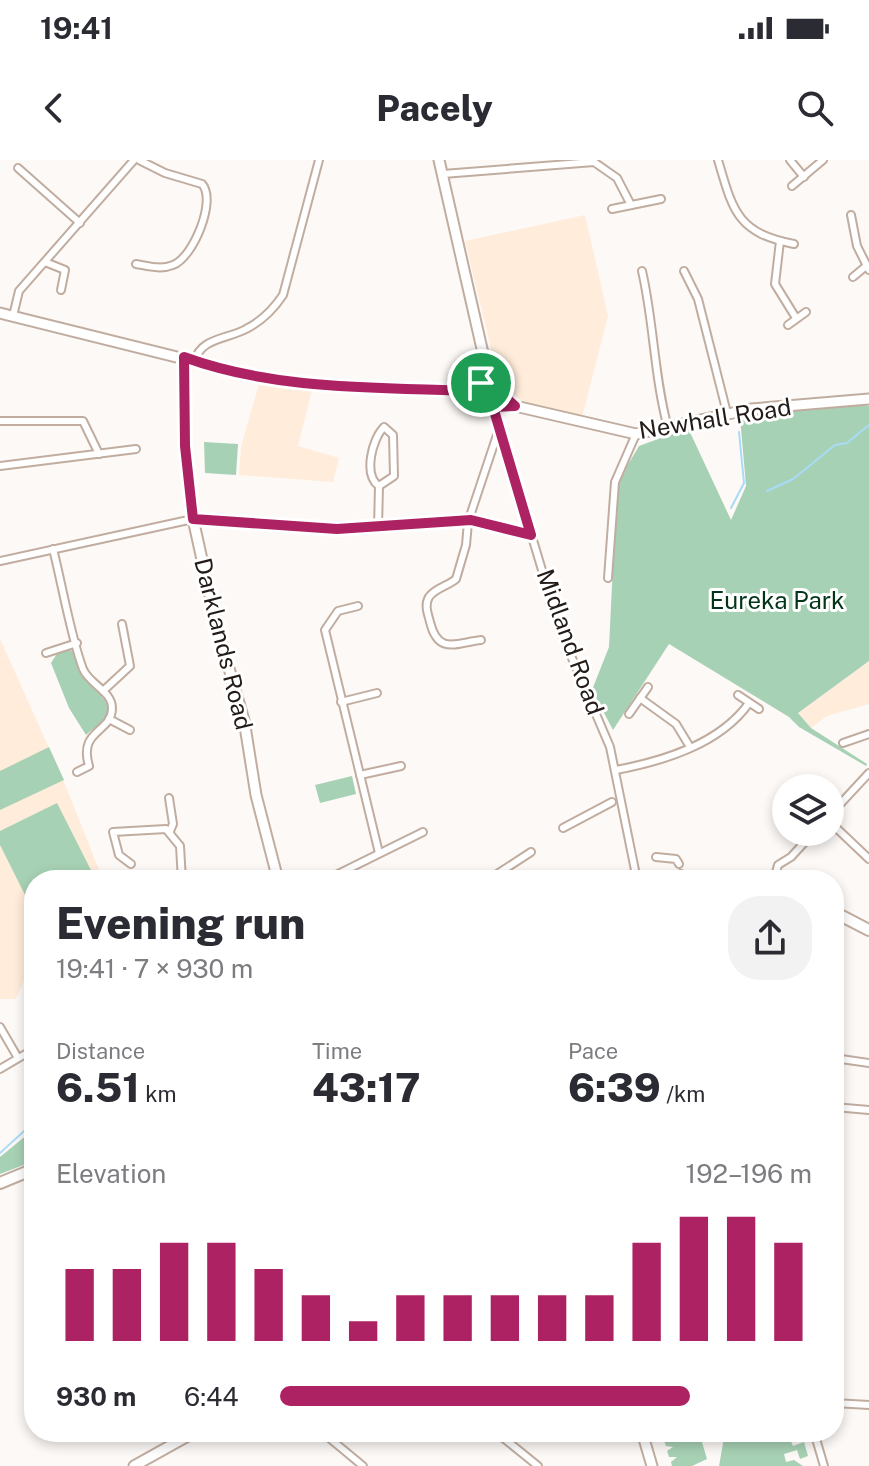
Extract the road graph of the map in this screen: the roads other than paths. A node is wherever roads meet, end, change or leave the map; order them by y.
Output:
1 (136, 160) edge
2 (319, 160) edge
3 (439, 160) edge
4 (718, 160) edge
5 (790, 160) edge
6 (823, 160) edge
7 (18, 168) dead end
8 (443, 174) junction
9 (804, 177) junction
10 (792, 186) dead end
11 (661, 199) dead end
12 (631, 205) junction
13 (612, 209) dead end
14 (851, 215) dead end
15 (80, 223) junction
16 (780, 241) junction
17 (794, 244) dead end
18 (45, 262) junction
19 (139, 267) dead end
20 (867, 269) edge
21 (642, 271) dead end
22 (684, 271) dead end
23 (853, 277) dead end
24 (61, 290) dead end
25 (806, 312) dead end
26 (0, 313) edge
27 (13, 316) junction
28 (796, 318) junction
29 (788, 325) dead end
30 (184, 357) junction
31 (195, 361) junction
32 (485, 362) junction
33 (479, 387) junction
34 (499, 392) junction
35 (869, 399) edge
36 (515, 406) junction
37 (495, 407) junction
38 (727, 413) junction
39 (0, 421) edge
40 (668, 428) junction
41 (498, 432) junction
42 (636, 434) junction
43 (136, 449) dead end
44 (99, 454) junction
45 (0, 466) edge
46 (379, 486) junction
47 (193, 519) junction
48 (470, 521) junction
49 (378, 528) junction
50 (531, 535) junction
51 (53, 549) junction
52 (0, 561) edge
53 (608, 578) dead end
54 (358, 606) dead end
55 (122, 624) dead end
56 (481, 640) dead end
57 (77, 643) junction
58 (46, 653) dead end
59 (648, 687) dead end
60 (103, 691) junction
61 (377, 693) dead end
62 (738, 695) dead end
63 (640, 698) junction
64 (341, 702) junction
65 (749, 703) junction
66 (759, 709) dead end
67 (629, 714) dead end
68 (109, 719) junction
69 (130, 730) dead end
70 (869, 734) edge
71 (843, 743) dead end
72 (690, 747) junction
73 (401, 766) dead end
74 (616, 770) junction
75 (77, 772) dead end
76 (869, 773) edge
77 (360, 775) junction
78 (169, 798) dead end
79 (844, 800) edge
80 (612, 802) dead end
81 (563, 828) dead end
82 (170, 831) junction
83 (423, 832) dead end
84 (844, 835) edge
85 (799, 846) edge
86 (531, 852) dead end
87 (379, 853) junction
88 (656, 857) dead end
89 (869, 859) edge
90 (131, 864) dead end
91 (679, 864) dead end
92 (181, 870) edge
93 (275, 870) edge
94 (346, 870) edge
95 (503, 870) edge
96 (635, 870) edge
97 (777, 870) edge
98 (844, 917) edge
99 (869, 930) edge
100 (0, 1027) edge
101 (24, 1056) edge
102 (18, 1058) junction
103 (844, 1059) edge
104 (869, 1063) edge
105 (0, 1069) edge
106 (844, 1108) edge
107 (869, 1110) edge
108 (24, 1173) edge
109 (0, 1183) edge
110 (844, 1404) edge
111 (869, 1405) edge
112 (177, 1442) edge
113 (334, 1442) edge
114 (508, 1442) edge
115 (645, 1442) edge
116 (817, 1442) edge
117 (137, 1465) edge
118 (363, 1466) edge
119 (538, 1466) edge
120 (652, 1466) edge
121 (824, 1466) edge

1 - 15 street
1 - 19 street
2 - 31 street
3 - 8 main road
4 - 16 street
5 - 9 street
6 - 9 street
7 - 15 street
8 - 12 street
8 - 32 main road
9 - 10 street
11 - 12 street
12 - 13 street
14 - 20 street
15 - 18 street
16 - 17 street
16 - 28 street
18 - 24 street
18 - 27 street
20 - 23 street
21 - 40 street
22 - 38 street
25 - 28 street
26 - 27 main road, Newhall Road
27 - 30 main road, Newhall Road
28 - 29 street
30 - 31 main road, Newhall Road
30 - 47 main road, Darklands Road
31 - 33 main road, Newhall Road
32 - 33 main road
32 - 34 main road
33 - 34 main road, Newhall Road
33 - 37 main road
34 - 36 main road, Newhall Road
34 - 37 main road
35 - 38 main road, Newhall Road
36 - 37 main road, Newhall Road
36 - 42 main road, Newhall Road
37 - 41 street, Midland Road
38 - 40 main road, Newhall Road
39 - 44 street
40 - 42 main road, Newhall Road
41 - 48 street
41 - 50 street, Midland Road
42 - 53 street
43 - 44 street
44 - 45 street
46 - 46 street
46 - 49 street
47 - 49 street
47 - 51 street
47 - 93 main road, Darklands Road
48 - 49 street
48 - 50 street
48 - 56 street
50 - 74 street, Midland Road
51 - 52 street
51 - 57 street
54 - 64 street
55 - 60 street
57 - 58 street
57 - 60 street
59 - 63 street
60 - 68 street
61 - 64 street
62 - 65 street
63 - 67 street
63 - 72 street
64 - 77 street
65 - 66 street
65 - 72 street
68 - 69 street
68 - 75 street
70 - 71 street
72 - 74 street
73 - 77 street
74 - 96 street, Midland Road
76 - 79 street
77 - 87 street
78 - 82 street
80 - 81 street
82 - 90 street
82 - 92 street
83 - 87 street
84 - 89 street
85 - 97 street
86 - 95 street
87 - 94 street
88 - 91 street
98 - 99 main road
100 - 102 street
101 - 102 street
102 - 105 street
103 - 104 street
106 - 107 street
108 - 109 main road
110 - 111 street
112 - 117 main road
113 - 118 street
114 - 119 street
115 - 120 main road
116 - 121 street

